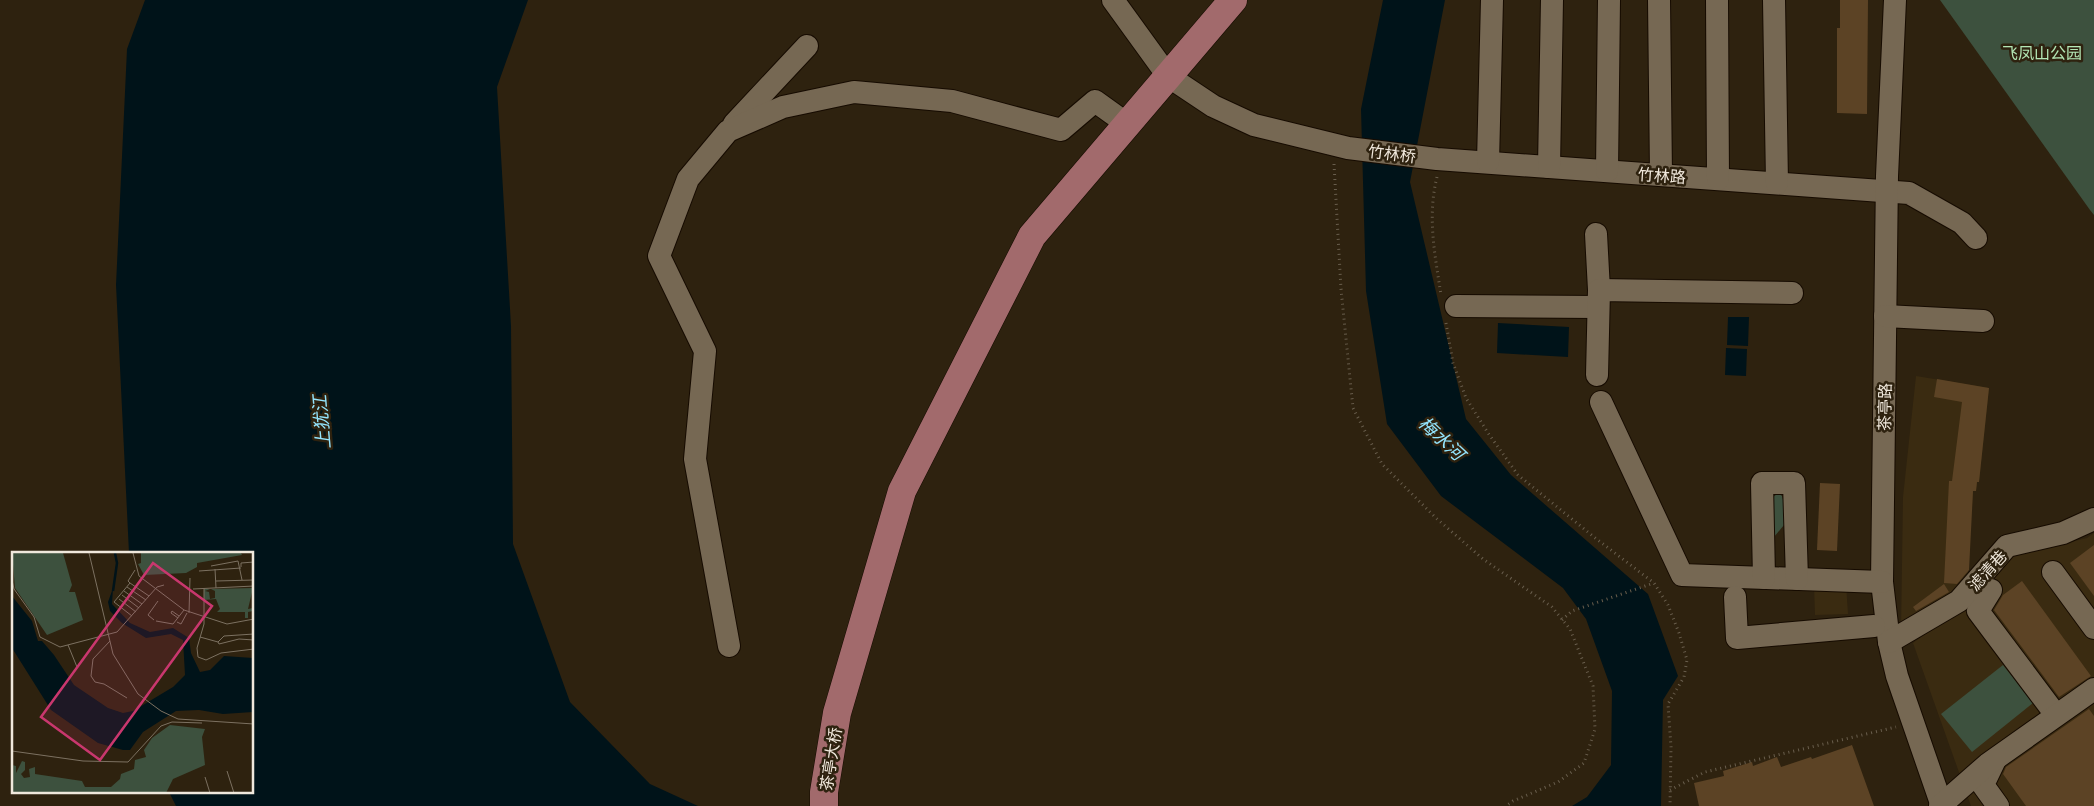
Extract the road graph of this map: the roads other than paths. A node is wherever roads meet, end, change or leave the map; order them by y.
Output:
1 (1114, 0) edge
2 (1233, 0) edge
3 (1492, 0) edge
4 (1552, 0) edge
5 (1609, 0) edge
6 (1659, 0) edge
7 (1717, 0) edge
8 (1774, 0) edge
9 (1895, 0) edge
10 (807, 46) dead end
11 (1168, 76) junction
12 (1127, 124) junction
13 (728, 131) junction
14 (1439, 159) joint
15 (1488, 162) junction
16 (1549, 167) junction
17 (1607, 171) junction
18 (1661, 175) junction
19 (1718, 179) junction
20 (1778, 183) junction
21 (1887, 191) junction
22 (1596, 234) dead end
23 (1976, 238) dead end
24 (1792, 293) dead end
25 (1598, 298) junction
26 (1448, 308) road end
27 (1886, 316) junction
28 (1983, 321) dead end
29 (1597, 375) dead end
30 (1602, 402) dead end
31 (2094, 519) edge
32 (2053, 572) dead end
33 (1764, 578) junction
34 (1797, 579) junction
35 (1882, 582) junction
36 (1991, 590) dead end
37 (1735, 597) dead end
38 (1874, 626) dead end
39 (2094, 628) edge
40 (1889, 642) junction
41 (729, 646) dead end
42 (2094, 689) edge
43 (2056, 716) junction
44 (1995, 759) junction
45 (824, 806) edge
46 (1941, 806) edge
47 (1998, 806) edge

1 - 11 street
2 - 11 main road, 茶亭大桥
3 - 15 street
4 - 16 street
5 - 17 street
6 - 18 street
7 - 19 street
8 - 20 street
9 - 21 street, 茶亭路
10 - 13 street
11 - 12 main road, 茶亭大桥
11 - 14 street, 竹林桥
12 - 13 street
12 - 45 main road, 茶亭大桥
13 - 41 street
14 - 15 street, 竹林路
15 - 16 street, 竹林路
16 - 17 street, 竹林路
17 - 18 street, 竹林路
18 - 19 street, 竹林路
19 - 20 street, 竹林路
20 - 21 street, 竹林路
21 - 23 street, 竹林路
21 - 27 street, 茶亭路
22 - 25 street
24 - 25 street
25 - 26 street
25 - 29 street
27 - 28 street
27 - 35 street, 茶亭路
30 - 33 street
31 - 40 street, 滤清巷
32 - 39 street
33 - 34 street
33 - 34 street
34 - 35 street
35 - 40 street, 茶亭路
36 - 43 street
37 - 38 street
40 - 46 street, 茶亭路
42 - 43 street
43 - 44 street
44 - 46 street
44 - 47 street

